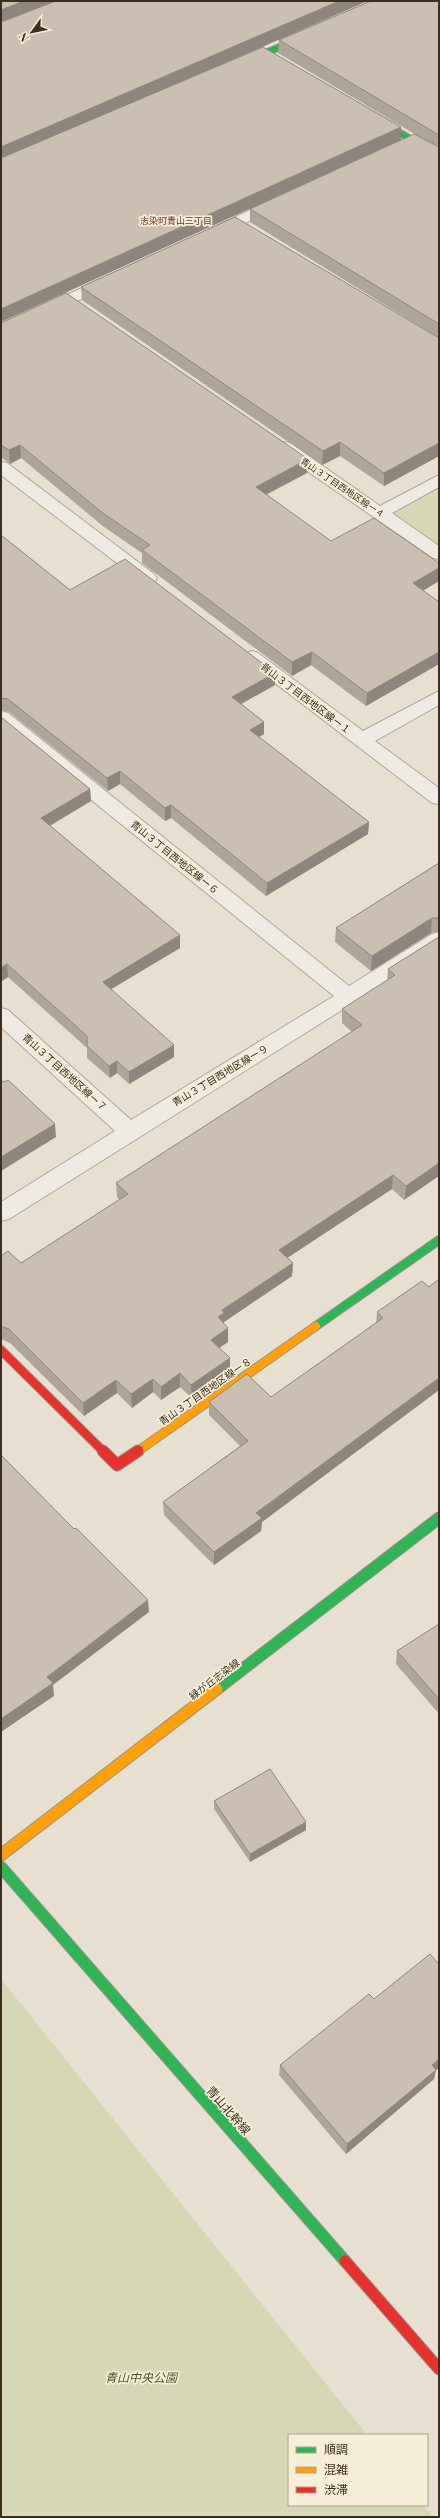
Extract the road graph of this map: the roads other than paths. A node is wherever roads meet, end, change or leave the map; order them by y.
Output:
1 (314, 32) edge
2 (265, 53) junction
3 (279, 61) edge
4 (236, 66) edge
5 (367, 113) edge
6 (412, 140) junction
7 (398, 147) edge
8 (439, 156) edge
9 (292, 196) edge
10 (236, 222) junction
11 (250, 230) edge
12 (201, 238) edge
13 (124, 273) edge
14 (1, 330) edge
15 (270, 437) edge
16 (1, 467) edge
17 (439, 480) edge
18 (380, 513) junction
19 (439, 554) edge
20 (159, 587) edge
21 (235, 644) edge
22 (439, 697) edge
23 (1, 716) edge
24 (362, 740) junction
25 (439, 798) edge
26 (439, 939) edge
27 (349, 997) junction
28 (1, 1015) edge
29 (128, 1130) junction
30 (1, 1213) edge
31 (439, 1240) edge
32 (1, 1350) edge
33 (439, 1518) edge
34 (1, 1855) edge
35 (1, 1867) edge
36 (439, 2369) edge

1 - 2 street
2 - 3 street
2 - 4 street
5 - 6 street
6 - 7 street
6 - 8 street
9 - 10 street
10 - 11 street
10 - 12 street
13 - 14 street
15 - 18 street, 青山３丁目西地区線ー４
16 - 20 street
17 - 18 street
18 - 19 street, 青山３丁目西地区線ー４
21 - 24 street, 青山３丁目西地区線ー１
22 - 24 street
23 - 27 street, 青山３丁目西地区線ー６
24 - 25 street, 青山３丁目西地区線ー１
26 - 27 street, 青山３丁目西地区線ー９
27 - 29 street, 青山３丁目西地区線ー９
28 - 29 street, 青山３丁目西地区線ー７
29 - 30 street, 青山３丁目西地区線ー９
31 - 32 street, 青山３丁目西地区線ー８
33 - 34 street, 緑が丘志染線
35 - 36 street, 青山北幹線

